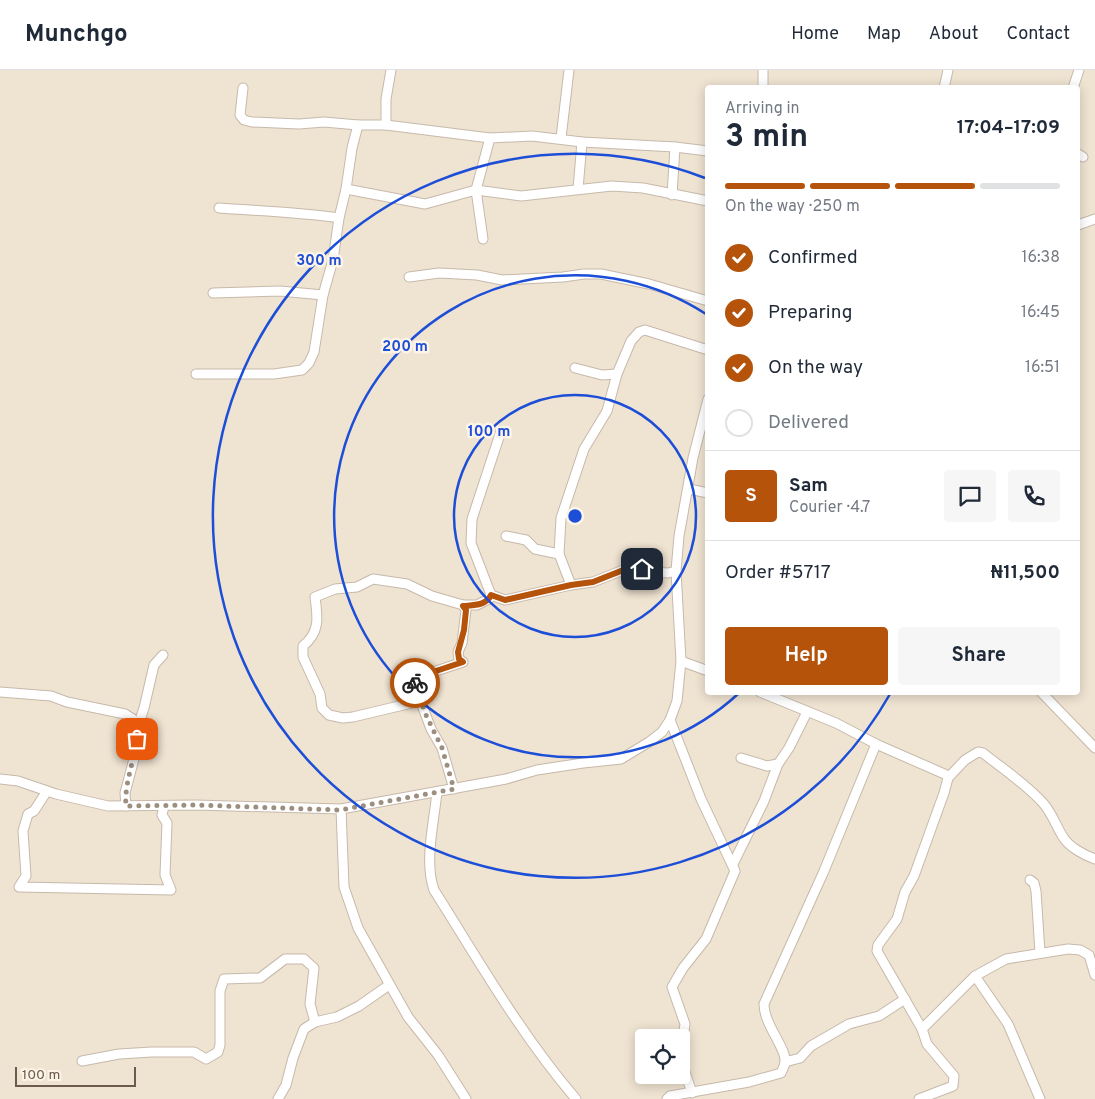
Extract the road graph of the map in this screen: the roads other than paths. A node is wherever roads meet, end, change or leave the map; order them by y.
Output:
1 (390, 70) edge
2 (569, 70) edge
3 (763, 70) edge
4 (948, 70) edge
5 (1079, 70) edge
6 (763, 85) edge
7 (945, 85) edge
8 (1074, 85) edge
9 (243, 88) dead end
10 (358, 125) junction
11 (386, 125) junction
12 (490, 138) junction
13 (561, 138) junction
14 (582, 142) junction
15 (675, 147) junction
16 (705, 151) edge
17 (346, 189) junction
18 (476, 190) junction
19 (578, 190) junction
20 (672, 195) junction
21 (705, 201) edge
22 (219, 208) dead end
23 (339, 218) junction
24 (1095, 218) edge
25 (1080, 224) edge
26 (483, 239) dead end
27 (409, 277) dead end
28 (213, 293) dead end
29 (322, 295) junction
30 (705, 301) edge
31 (705, 349) edge
32 (575, 368) dead end
33 (196, 374) dead end
34 (617, 374) junction
35 (705, 412) edge
36 (501, 431) dead end
37 (689, 489) junction
38 (705, 492) edge
39 (506, 536) dead end
40 (559, 554) junction
41 (676, 571) junction
42 (571, 585) junction
43 (491, 595) junction
44 (463, 606) junction
45 (164, 655) dead end
46 (681, 661) junction
47 (705, 670) edge
48 (0, 692) edge
49 (767, 695) edge
50 (1044, 695) edge
51 (420, 701) junction
52 (807, 712) junction
53 (670, 720) junction
54 (139, 723) junction
55 (876, 744) junction
56 (1095, 748) edge
57 (741, 758) dead end
58 (778, 764) junction
59 (949, 776) junction
60 (0, 779) edge
61 (454, 789) junction
62 (47, 791) junction
63 (437, 792) junction
64 (126, 806) junction
65 (164, 806) junction
66 (340, 810) junction
67 (1095, 859) edge
68 (733, 864) junction
69 (1030, 880) dead end
70 (1040, 953) junction
71 (1095, 975) edge
72 (975, 976) junction
73 (389, 985) junction
74 (905, 1000) junction
75 (315, 1022) junction
76 (684, 1029) edge
77 (922, 1029) junction
78 (82, 1061) dead end
79 (785, 1062) junction
80 (689, 1084) edge
81 (692, 1093) junction
82 (278, 1099) edge
83 (466, 1099) edge
84 (576, 1099) edge
85 (666, 1099) edge
86 (918, 1099) edge
87 (1040, 1099) edge

1 - 11 street
2 - 13 street
3 - 6 street
4 - 7 street
5 - 8 street
9 - 10 street
10 - 11 street
10 - 17 street
11 - 12 street
12 - 13 street
12 - 18 street
13 - 14 street
14 - 15 street
14 - 19 street
15 - 16 street
15 - 20 street
17 - 18 street
17 - 23 street
18 - 19 street
18 - 26 street
19 - 20 street
20 - 21 street
22 - 23 street
23 - 29 street
24 - 25 street
27 - 30 street
28 - 29 street
29 - 33 street
31 - 34 street
32 - 34 street
34 - 40 street
35 - 37 street
36 - 43 street
37 - 38 street
37 - 41 street
39 - 40 street
40 - 42 street
41 - 42 street
41 - 46 street
42 - 43 street
43 - 44 street
44 - 51 street
44 - 51 street
45 - 54 street
46 - 47 street
46 - 53 street
48 - 54 street
49 - 52 street
50 - 56 street
51 - 61 street
52 - 55 street
52 - 58 street
53 - 61 street
53 - 68 street
54 - 64 street
55 - 59 street
55 - 79 street
57 - 58 street
58 - 68 street
59 - 67 street
59 - 74 street
60 - 62 street
61 - 63 street
62 - 64 street
62 - 65 street
63 - 66 street
63 - 84 street
64 - 65 street
65 - 66 street
66 - 73 street
68 - 76 street
69 - 70 street
70 - 71 street
70 - 72 street
72 - 77 street
72 - 87 street
73 - 75 street
73 - 83 street
74 - 77 street
74 - 79 street
75 - 78 street
75 - 82 street
77 - 86 street
79 - 81 street
80 - 81 street
81 - 85 street

